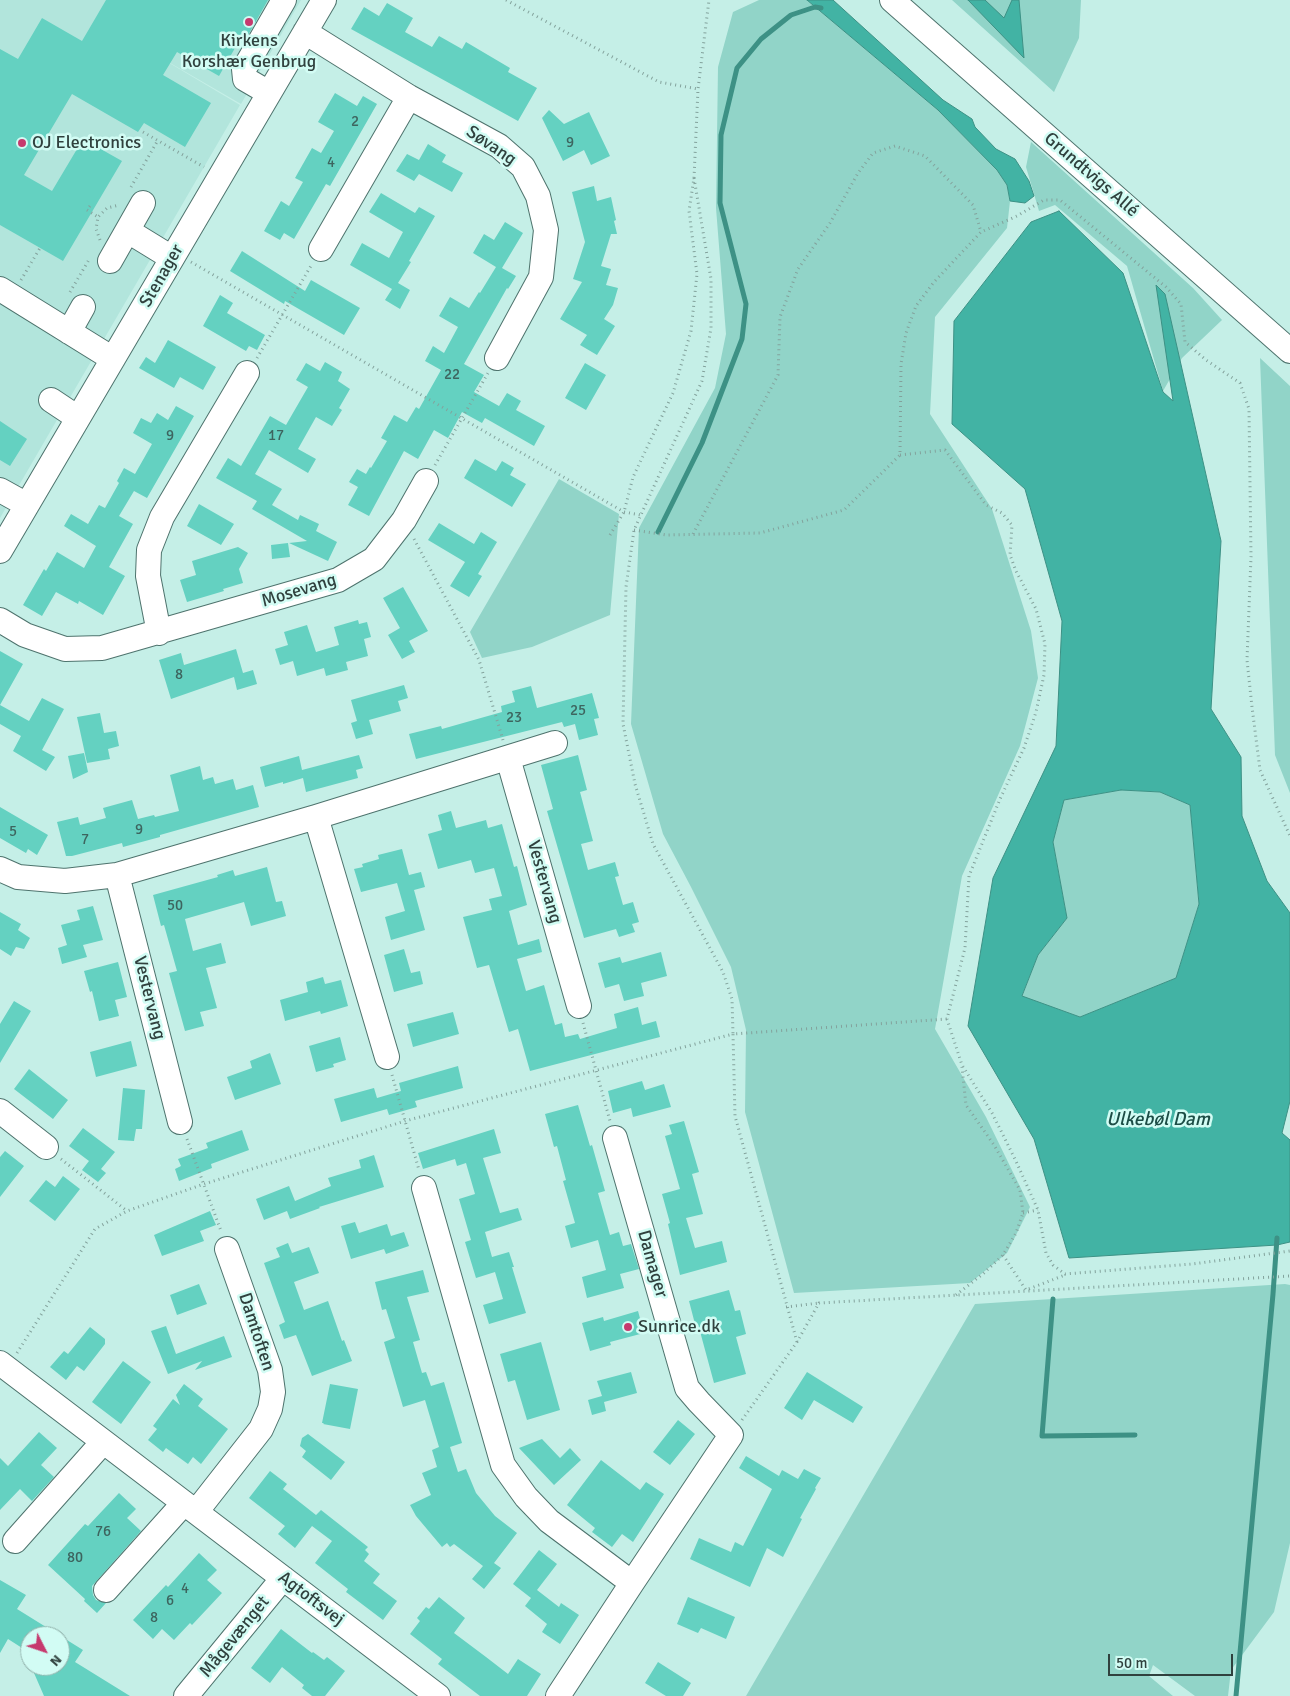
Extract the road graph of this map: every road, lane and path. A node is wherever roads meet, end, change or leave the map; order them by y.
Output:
1 (284, 0) edge
2 (324, 0) edge
3 (506, 0) edge
4 (709, 0) edge
5 (892, 0) edge
6 (305, 32) junction
7 (698, 89) junction
8 (268, 93) junction
9 (410, 96) junction
10 (143, 132) dead end
11 (158, 140) junction
12 (220, 176) junction
13 (694, 178) junction
14 (132, 198) junction
15 (90, 206) dead end
16 (98, 217) junction
17 (128, 231) junction
18 (981, 232) junction
19 (40, 248) dead end
20 (321, 249) joint
21 (99, 255) junction
22 (174, 255) junction
23 (6, 293) edge
24 (83, 308) dead end
25 (282, 314) junction
26 (61, 327) junction
27 (1290, 351) edge
28 (497, 358) joint
29 (113, 359) junction
30 (247, 374) joint
31 (51, 400) dead end
32 (78, 418) junction
33 (462, 419) junction
34 (900, 455) junction
35 (426, 481) joint
36 (0, 490) edge
37 (27, 505) junction
38 (624, 512) junction
39 (641, 515) junction
40 (404, 520) junction
41 (634, 530) junction
42 (693, 534) junction
43 (610, 535) dead end
44 (0, 551) edge
45 (0, 620) edge
46 (159, 633) junction
47 (555, 743) dead end
48 (508, 758) junction
49 (316, 817) junction
50 (1290, 836) edge
51 (0, 869) edge
52 (117, 875) junction
53 (579, 1006) joint
54 (947, 1019) junction
55 (733, 1034) junction
56 (388, 1057) joint
57 (962, 1065) junction
58 (595, 1069) junction
59 (0, 1111) edge
60 (405, 1120) junction
61 (180, 1122) joint
62 (615, 1138) joint
63 (46, 1146) joint
64 (204, 1184) junction
65 (424, 1188) joint
66 (1038, 1210) junction
67 (127, 1211) junction
68 (1023, 1213) junction
69 (227, 1249) joint
70 (1290, 1251) edge
71 (1002, 1255) junction
72 (1065, 1274) junction
73 (1290, 1276) edge
74 (1026, 1290) junction
75 (955, 1295) junction
76 (819, 1303) junction
77 (786, 1307) junction
78 (797, 1342) junction
79 (4, 1366) edge
80 (731, 1435) junction
81 (103, 1442) junction
82 (190, 1508) junction
83 (15, 1541) dead end
84 (284, 1578) junction
85 (632, 1583) junction
86 (106, 1590) dead end
87 (186, 1696) edge
88 (438, 1696) edge
89 (558, 1696) edge

1 - 8 street
2 - 6 street, Stenager
3 - 7 path
4 - 7 path
5 - 27 street, Grundtvigs Allé
6 - 8 street, Stenager
6 - 9 street, Søvang
7 - 13 path
8 - 12 street, Stenager
9 - 20 street
9 - 28 street, Søvang
10 - 11 path
11 - 12 path
11 - 14 path
12 - 22 street, Stenager
13 - 38 path
13 - 39 path
14 - 16 path
14 - 17 street
15 - 16 path
16 - 21 path
17 - 21 street
17 - 22 street
18 - 34 path
18 - 42 path
18 - 50 path
19 - 23 path
20 - 25 path
21 - 26 path
22 - 25 path
22 - 29 street, Stenager
23 - 26 street
24 - 26 street
25 - 30 path
25 - 33 path
26 - 29 street
28 - 33 path
29 - 32 street, Stenager
30 - 46 street
31 - 32 street
32 - 37 street, Stenager
33 - 35 path
33 - 38 path
34 - 42 path
34 - 54 path
35 - 40 street, Mosevang
36 - 37 street
37 - 44 street, Stenager
38 - 39 path
38 - 43 path
39 - 41 path
40 - 46 street, Mosevang
40 - 48 path
41 - 42 path
41 - 55 path
45 - 46 street, Mosevang
47 - 48 street
48 - 49 street
48 - 53 street, Vestervang
49 - 52 street
49 - 56 street
51 - 52 street
52 - 61 street, Vestervang
53 - 58 path
54 - 55 path
54 - 57 path
55 - 58 path
55 - 77 path
56 - 60 path
57 - 66 path
57 - 68 path
58 - 60 path
58 - 62 path
59 - 63 street
60 - 64 path
60 - 65 path
61 - 64 path
62 - 80 street, Damager
63 - 67 path
64 - 67 path
64 - 69 path
65 - 85 street
66 - 68 path
66 - 72 path
67 - 79 path
68 - 71 path
69 - 82 street, Damtoften
70 - 72 path
71 - 74 path
71 - 75 path
72 - 74 path
73 - 74 path
74 - 75 path
75 - 76 path
76 - 77 path
76 - 78 path
77 - 78 path
78 - 80 path
79 - 81 street, Agtoftsvej
80 - 85 street
81 - 82 street, Agtoftsvej
81 - 83 street
82 - 84 street, Agtoftsvej
82 - 86 street
84 - 87 street, Mågevænget
84 - 88 street, Agtoftsvej
85 - 89 street

